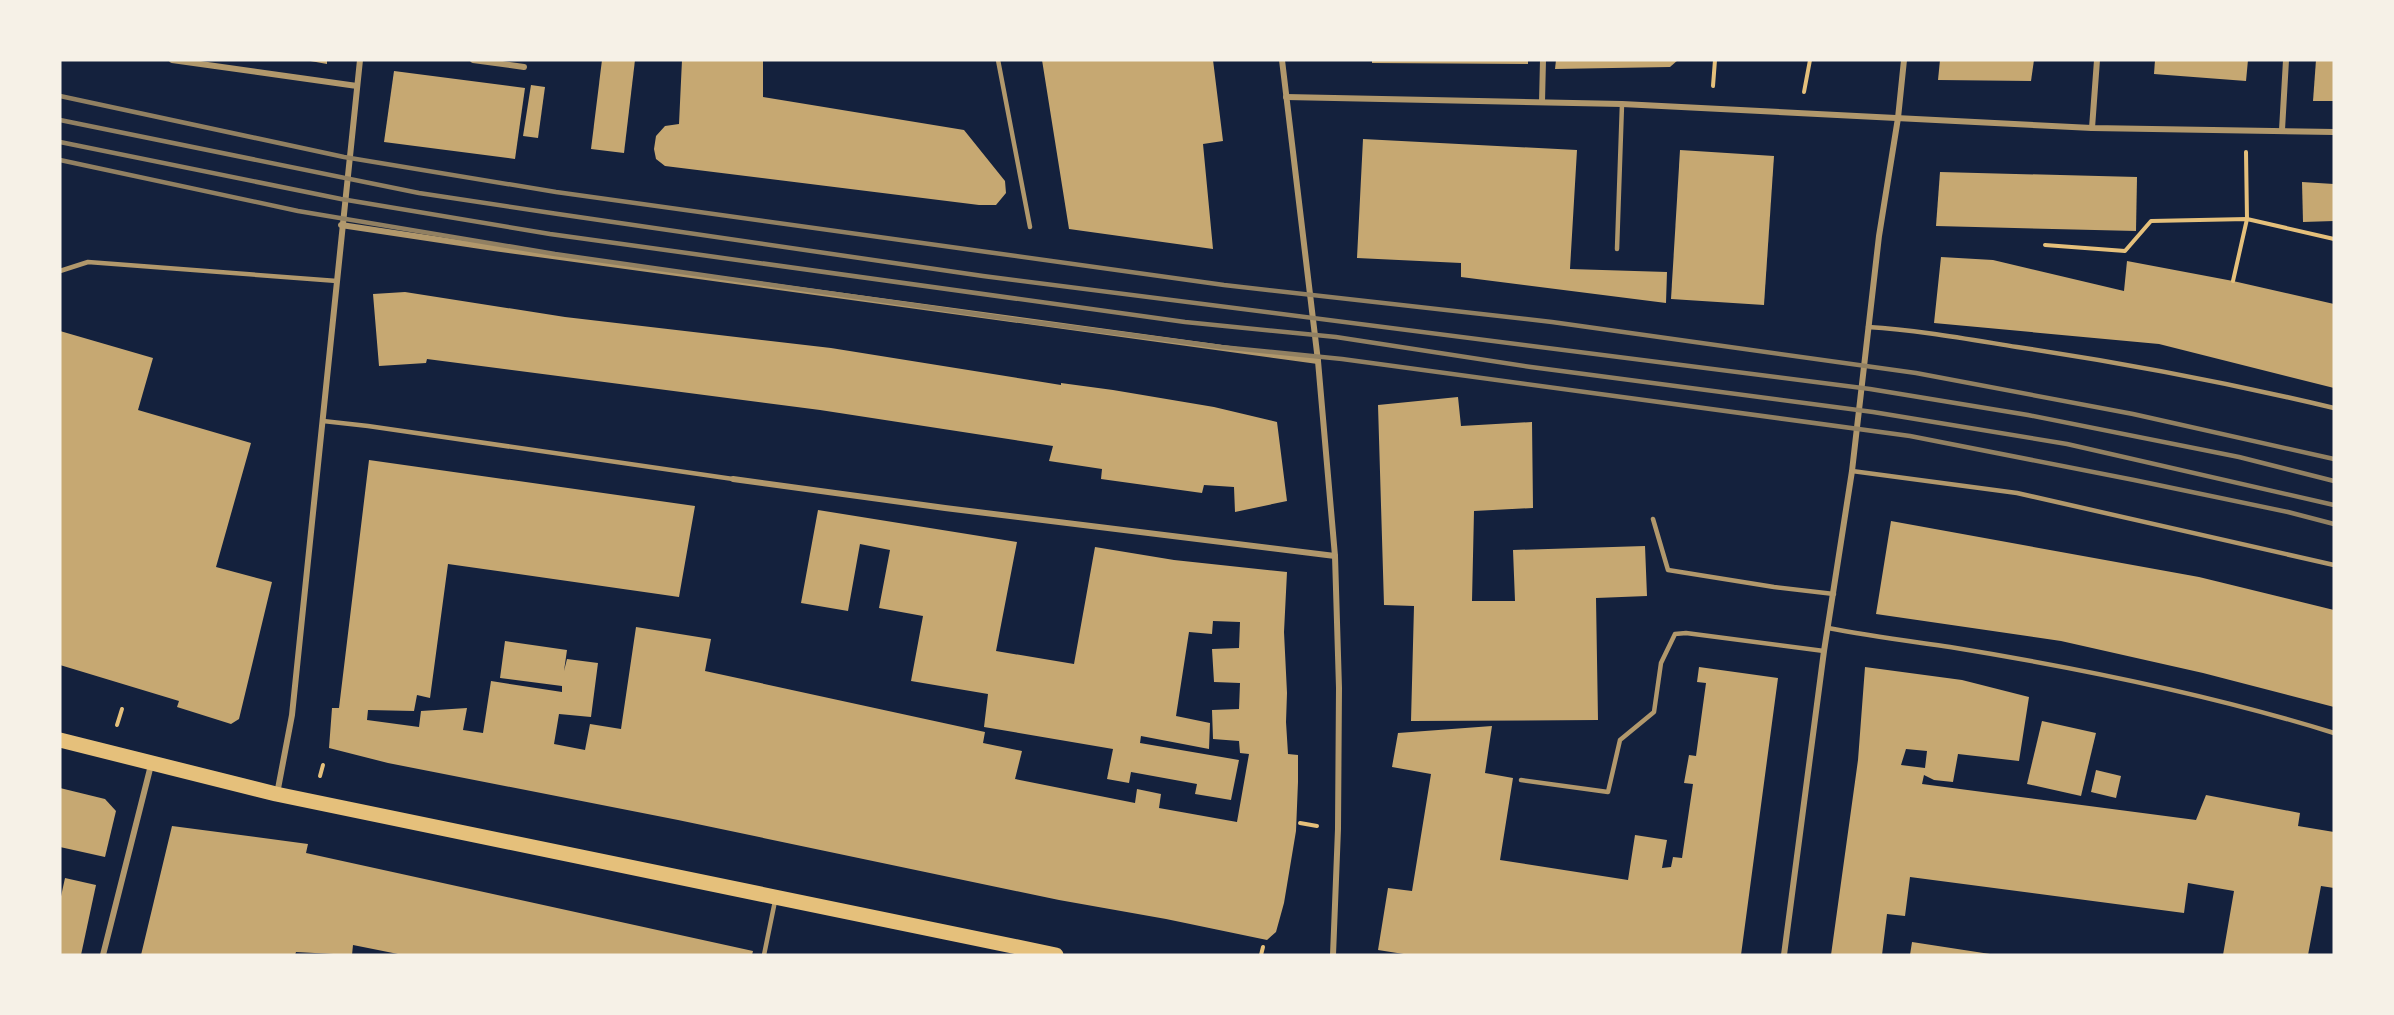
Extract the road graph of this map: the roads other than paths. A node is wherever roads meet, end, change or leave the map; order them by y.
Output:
1 (172, 60) edge
2 (360, 60) edge
3 (473, 60) edge
4 (998, 60) edge
5 (1282, 60) edge
6 (1543, 60) edge
7 (1904, 60) edge
8 (2097, 60) edge
9 (2286, 60) edge
10 (524, 67) dead end
11 (357, 86) junction
12 (1286, 97) junction
13 (1542, 102) junction
14 (1622, 104) junction
15 (1898, 118) junction
16 (2092, 128) junction
17 (2282, 130) junction
18 (2334, 132) edge
19 (341, 225) junction
20 (1030, 226) dead end
21 (1617, 249) dead end
22 (60, 271) edge
23 (337, 281) junction
24 (1868, 327) junction
25 (1318, 361) junction
26 (2334, 408) edge
27 (323, 421) junction
28 (1852, 471) junction
29 (733, 479) joint
30 (1653, 519) dead end
31 (1335, 556) junction
32 (2334, 565) edge
33 (1834, 594) junction
34 (1828, 628) junction
35 (1824, 651) junction
36 (2334, 733) edge
37 (60, 740) edge
38 (151, 764) junction
39 (1521, 780) dead end
40 (276, 794) junction
41 (776, 898) junction
42 (103, 955) edge
43 (764, 955) edge
44 (1056, 955) edge
45 (1333, 955) edge
46 (1784, 955) edge

1 - 11 street
2 - 11 street
3 - 10 street
4 - 20 lane
5 - 12 street
6 - 13 street
7 - 15 street
8 - 16 street
9 - 17 street
11 - 19 street
12 - 13 street
12 - 25 street
13 - 14 street
14 - 15 street
14 - 21 lane
15 - 16 street
15 - 24 street
16 - 17 street
17 - 18 street
19 - 23 street
19 - 25 street
22 - 23 lane
23 - 27 street
24 - 26 lane
24 - 28 street
25 - 31 street
27 - 29 lane
27 - 40 street
28 - 32 lane
28 - 33 street
29 - 31 street
30 - 33 lane
31 - 45 street
33 - 34 street
34 - 35 street
34 - 36 lane
35 - 39 lane
35 - 46 street
37 - 38 main road
38 - 40 main road
38 - 42 street
40 - 41 main road
41 - 43 lane
41 - 44 main road

